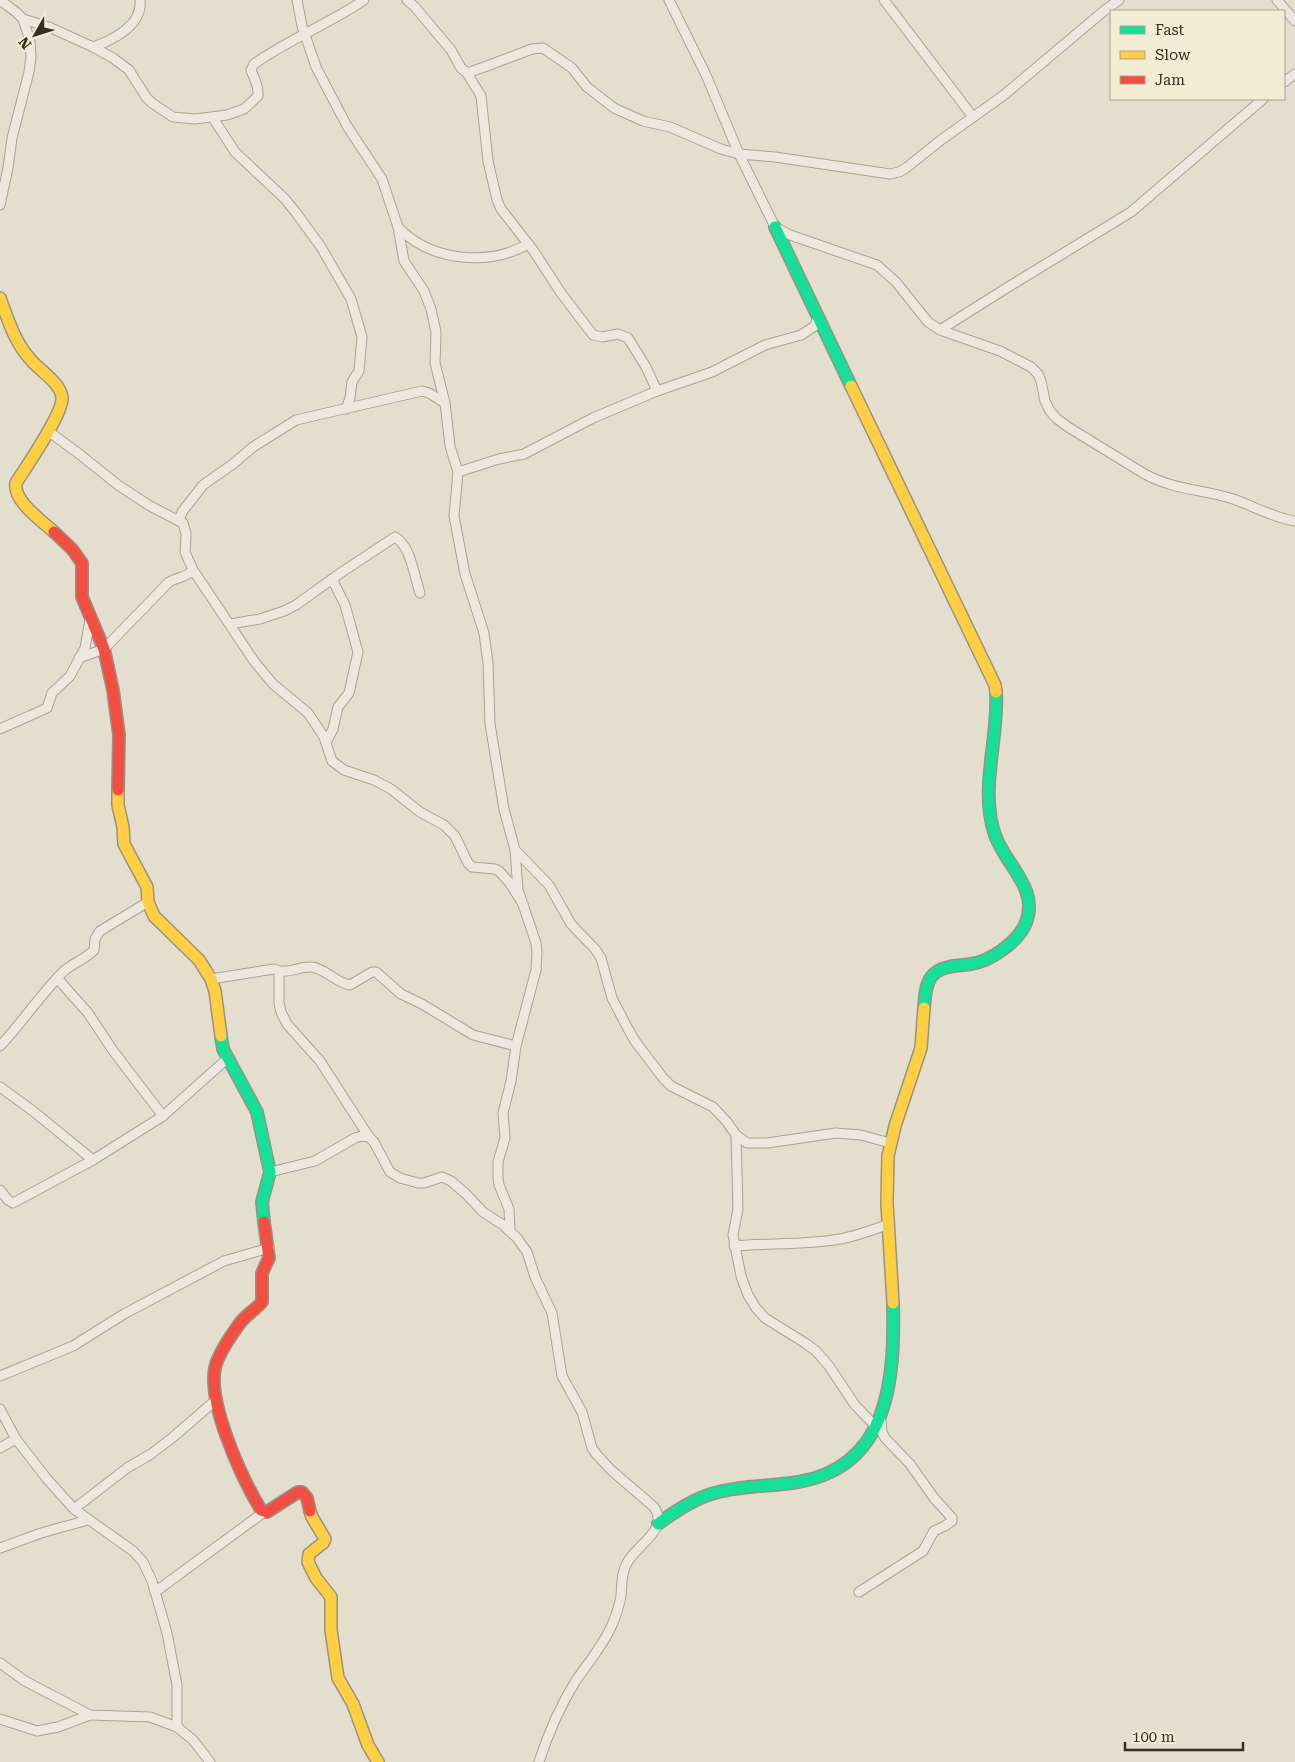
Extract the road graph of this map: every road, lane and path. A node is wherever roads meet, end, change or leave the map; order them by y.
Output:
1 (0, 0) edge
2 (140, 0) edge
3 (297, 0) edge
4 (364, 0) edge
5 (407, 0) edge
6 (669, 0) edge
7 (884, 0) edge
8 (1120, 0) edge
9 (1277, 0) edge
10 (23, 19) junction
11 (1295, 22) edge
12 (304, 33) junction
13 (93, 47) junction
14 (467, 73) junction
15 (1262, 100) edge
16 (973, 116) junction
17 (213, 118) junction
18 (739, 154) junction
19 (3, 173) edge
20 (0, 205) edge
21 (774, 227) junction
22 (398, 228) junction
23 (528, 244) junction
24 (0, 298) edge
25 (818, 316) junction
26 (940, 330) junction
27 (657, 391) junction
28 (445, 403) junction
29 (346, 409) junction
30 (48, 431) junction
31 (458, 472) junction
32 (179, 521) junction
33 (1295, 521) edge
34 (193, 570) junction
35 (332, 579) junction
36 (420, 593) dead end
37 (91, 616) junction
38 (230, 624) junction
39 (104, 649) junction
40 (79, 658) junction
41 (0, 729) edge
42 (326, 743) junction
43 (515, 850) junction
44 (148, 902) junction
45 (523, 904) junction
46 (279, 971) junction
47 (57, 978) junction
48 (211, 979) junction
49 (0, 1046) edge
50 (516, 1046) junction
51 (228, 1058) junction
52 (0, 1087) edge
53 (163, 1116) junction
54 (736, 1135) junction
55 (369, 1137) junction
56 (890, 1143) junction
57 (93, 1160) junction
58 (270, 1172) junction
59 (0, 1190) edge
60 (888, 1224) junction
61 (510, 1230) junction
62 (734, 1246) junction
63 (269, 1248) junction
64 (0, 1376) edge
65 (216, 1400) junction
66 (0, 1409) edge
67 (879, 1424) junction
68 (16, 1438) junction
69 (0, 1448) edge
70 (74, 1509) junction
71 (264, 1512) junction
72 (88, 1520) junction
73 (658, 1524) junction
74 (0, 1548) edge
75 (155, 1592) junction
76 (859, 1592) dead end
77 (0, 1663) edge
78 (90, 1715) junction
79 (0, 1719) edge
80 (177, 1726) junction
81 (210, 1762) edge
82 (378, 1762) edge
83 (539, 1762) edge

1 - 10 street
2 - 13 street
3 - 12 street
4 - 12 street
5 - 14 street
6 - 18 street
7 - 16 street
8 - 16 street
9 - 11 street
10 - 13 street
10 - 19 street
12 - 17 street
12 - 22 street
13 - 17 street
14 - 18 street
14 - 23 street
15 - 26 street
16 - 18 street
17 - 29 street
18 - 21 street
19 - 20 street
21 - 25 street
21 - 26 street
22 - 23 street
22 - 28 street
23 - 27 street
24 - 30 street
25 - 27 street
25 - 56 street
26 - 33 street
27 - 31 street
28 - 29 street
28 - 31 street
29 - 32 street
30 - 32 street
30 - 37 street
31 - 43 street
32 - 34 street
34 - 38 street
34 - 39 street
35 - 36 street
35 - 38 street
35 - 42 street
37 - 39 street
37 - 40 street
38 - 42 street
39 - 40 street
39 - 44 street
40 - 41 street
42 - 45 street
43 - 45 street
43 - 54 street
44 - 47 street
44 - 48 street
45 - 50 street
46 - 48 street
46 - 50 street
46 - 55 street
47 - 49 street
47 - 53 street
48 - 51 street
50 - 61 street
51 - 53 street
51 - 58 street
52 - 57 street
53 - 57 street
54 - 56 street
54 - 62 street
55 - 58 street
55 - 61 street
56 - 60 street
57 - 59 street
58 - 63 street
60 - 62 street
60 - 67 street
61 - 73 street
62 - 67 street
63 - 64 street
63 - 65 street
65 - 70 street
65 - 71 street
66 - 68 street
67 - 73 street
67 - 76 street
68 - 69 street
68 - 70 street
70 - 72 street
71 - 75 street
71 - 82 street
72 - 74 street
72 - 75 street
73 - 83 street
75 - 80 street
77 - 78 street
78 - 79 street
78 - 80 street
80 - 81 street

